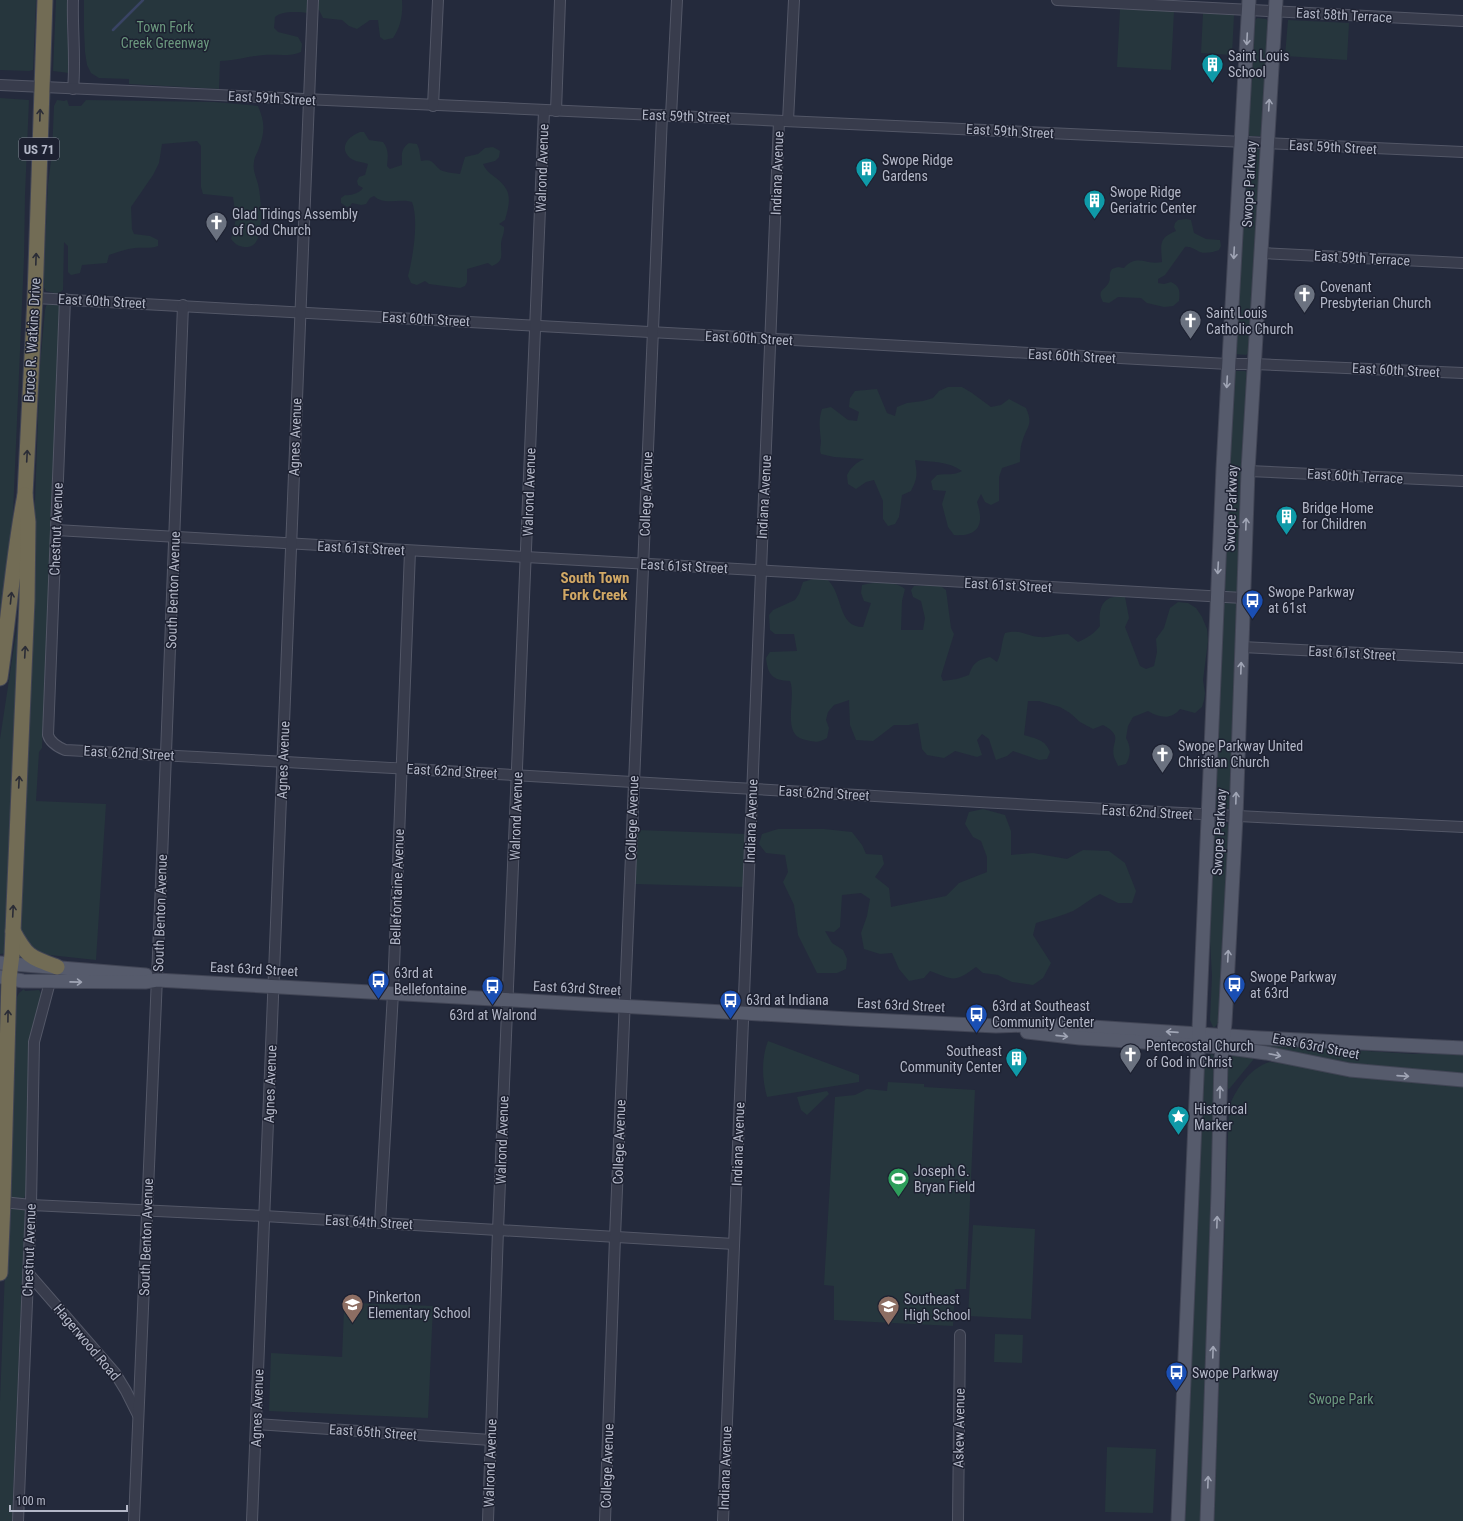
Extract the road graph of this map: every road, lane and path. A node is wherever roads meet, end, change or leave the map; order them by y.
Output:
1 (45, 0) edge
2 (73, 0) edge
3 (314, 0) edge
4 (438, 0) edge
5 (560, 0) edge
6 (677, 0) edge
7 (794, 0) edge
8 (1057, 0) edge
9 (1249, 5) edge
10 (1275, 6) edge
11 (1463, 21) edge
12 (0, 86) edge
13 (41, 87) junction
14 (74, 89) junction
15 (310, 100) junction
16 (433, 106) junction
17 (544, 111) junction
18 (556, 111) junction
19 (667, 116) junction
20 (783, 121) junction
21 (1241, 142) junction
22 (1267, 144) junction
23 (1463, 152) edge
24 (1260, 253) junction
25 (1463, 263) edge
26 (35, 298) junction
27 (65, 299) junction
28 (183, 306) junction
29 (301, 312) junction
30 (536, 325) junction
31 (653, 333) junction
32 (771, 340) junction
33 (1228, 364) junction
34 (1254, 364) junction
35 (1463, 373) edge
36 (1248, 471) junction
37 (1463, 481) edge
38 (25, 495) junction
39 (56, 530) junction
40 (174, 537) junction
41 (291, 544) junction
42 (410, 551) junction
43 (526, 558) junction
44 (643, 564) junction
45 (761, 571) junction
46 (1217, 596) junction
47 (1243, 598) junction
48 (1242, 648) junction
49 (1463, 658) edge
50 (0, 678) edge
51 (65, 750) joint
52 (166, 755) junction
53 (283, 761) junction
54 (402, 768) junction
55 (517, 774) junction
56 (634, 782) junction
57 (752, 788) junction
58 (1207, 815) junction
59 (1236, 817) junction
60 (1463, 827) edge
61 (12, 931) junction
62 (57, 967) junction
63 (5, 971) edge
64 (157, 980) junction
65 (50, 982) junction
66 (274, 986) junction
67 (393, 993) junction
68 (508, 1000) junction
69 (625, 1007) junction
70 (743, 1013) junction
71 (1199, 1039) junction
72 (1223, 1041) junction
73 (1463, 1048) edge
74 (1463, 1080) edge
75 (3, 1202) junction
76 (31, 1205) junction
77 (147, 1211) junction
78 (264, 1216) junction
79 (380, 1223) junction
80 (498, 1230) junction
81 (615, 1236) junction
82 (734, 1244) junction
83 (0, 1273) edge
84 (28, 1273) junction
85 (960, 1335) dead end
86 (139, 1415) junction
87 (256, 1424) junction
88 (491, 1440) junction
89 (18, 1521) edge
90 (134, 1521) edge
91 (252, 1521) edge
92 (488, 1521) edge
93 (605, 1521) edge
94 (723, 1521) edge
95 (958, 1521) edge
96 (1178, 1521) edge
97 (1207, 1521) edge

1 - 13 highway, Bruce R. Watkins Drive / US 71
2 - 14 street
3 - 15 street, Agnes Avenue
4 - 16 street
5 - 18 street, Walrond Avenue
6 - 19 street, College Avenue
7 - 20 street, Indiana Avenue
8 - 9 street, East 58th Terrace
9 - 10 street, East 58th Terrace
9 -> 21 main road, Swope Parkway
10 - 11 street, East 58th Terrace
22 -> 10 main road, Swope Parkway
12 - 13 street, East 59th Street
13 - 14 street, East 59th Street
26 -> 13 highway, Bruce R. Watkins Drive / US 71
14 - 15 street, East 59th Street
15 - 16 street, East 59th Street
15 - 29 street, Agnes Avenue
16 - 17 street, East 59th Street
17 - 18 street, East 59th Street
17 - 30 street, Walrond Avenue
18 - 19 street, East 59th Street
19 - 20 street, East 59th Street
19 - 31 street, College Avenue
20 - 21 street, East 59th Street
20 - 32 street, Indiana Avenue
21 - 22 street, East 59th Street
21 -> 33 main road, Swope Parkway
22 - 23 street, East 59th Street
22 - 24 main road, Swope Parkway
24 - 25 street, East 59th Terrace
24 - 34 main road, Swope Parkway
26 - 27 street, East 60th Street
38 -> 26 highway, Bruce R. Watkins Drive / US 71
27 - 28 street, East 60th Street
27 - 39 street, Chestnut Avenue
28 - 29 street, East 60th Street
28 - 40 street, South Benton Avenue
29 - 30 street, East 60th Street
29 - 41 street, Agnes Avenue
30 - 31 street, East 60th Street
30 - 43 street, Walrond Avenue
31 - 32 street, East 60th Street
31 - 44 street, College Avenue
32 - 33 street, East 60th Street
32 - 45 street, Indiana Avenue
33 - 34 street, East 60th Street
33 -> 46 main road, Swope Parkway
34 - 35 street, East 60th Street
34 - 36 main road, Swope Parkway
36 - 37 street, East 60th Terrace
47 -> 36 main road, Swope Parkway
50 -> 38 highway, Bruce R. Watkins Drive / US 71
61 -> 38 highway
39 - 40 street, East 61st Street
39 - 51 street, Chestnut Avenue
40 - 41 street, East 61st Street
40 - 52 street, South Benton Avenue
41 - 42 street, East 61st Street
41 - 53 street, Agnes Avenue
42 - 43 street, East 61st Street
42 - 54 street, Bellefontaine Avenue
43 - 44 street, East 61st Street
43 - 55 street, Walrond Avenue
44 - 45 street, East 61st Street
44 - 56 street, College Avenue
45 - 46 street, East 61st Street
45 - 57 street, Indiana Avenue
46 - 47 street, East 61st Street
46 - 58 main road, Swope Parkway
47 - 48 main road, Swope Parkway
48 - 49 street, East 61st Street
59 -> 48 main road, Swope Parkway
51 - 52 street, East 62nd Street
52 - 53 street, East 62nd Street
52 - 64 street, South Benton Avenue
53 - 54 street, East 62nd Street
53 - 66 street, Agnes Avenue
54 - 55 street, East 62nd Street
54 - 67 street, Bellefontaine Avenue
55 - 56 street, East 62nd Street
55 - 68 street, Walrond Avenue
56 - 57 street, East 62nd Street
56 - 69 street, College Avenue
57 - 58 street, East 62nd Street
57 - 70 street, Indiana Avenue
58 - 59 street, East 62nd Street
58 - 71 main road, Swope Parkway
59 - 60 street, East 62nd Street
72 -> 59 main road, Swope Parkway
61 - 62 highway
61 - 63 highway
62 - 63 main road, East 63rd Street
62 - 64 main road, East 63rd Street
63 - 65 main road, East 63rd Street
75 -> 63 highway
65 -> 64 main road, East 63rd Street
64 - 66 main road, East 63rd Street
64 - 77 street, South Benton Avenue
65 - 76 street, Chestnut Avenue
66 - 67 main road, East 63rd Street
66 - 78 street, Agnes Avenue
67 - 68 main road, East 63rd Street
67 - 79 street, Bellefontaine Avenue
68 - 69 main road, East 63rd Street
68 - 80 street, Walrond Avenue
69 - 70 main road, East 63rd Street
69 - 81 street, College Avenue
70 - 71 main road, East 63rd Street
70 - 82 street, Indiana Avenue
71 - 72 main road, East 63rd Street
71 - 96 main road, Swope Parkway
72 - 73 main road, East 63rd Street
72 -> 74 main road, East 63rd Street
97 -> 72 main road, Swope Parkway
75 - 76 street, East 64th Street
75 - 83 highway
76 - 77 street, East 64th Street
76 - 84 street, Chestnut Avenue
77 - 78 street, East 64th Street
77 - 86 street, South Benton Avenue
78 - 79 street, East 64th Street
78 - 87 street, Agnes Avenue
79 - 80 street, East 64th Street
80 - 81 street, East 64th Street
80 - 88 street, Walrond Avenue
81 - 82 street, East 64th Street
81 - 93 street, College Avenue
82 - 94 street, Indiana Avenue
84 - 86 street, Hagerwood Road
84 - 89 street, Chestnut Avenue
85 - 95 street, Askew Avenue
86 - 90 street, South Benton Avenue
87 - 88 street, East 65th Street
87 - 91 street, Agnes Avenue
88 - 92 street, Walrond Avenue

